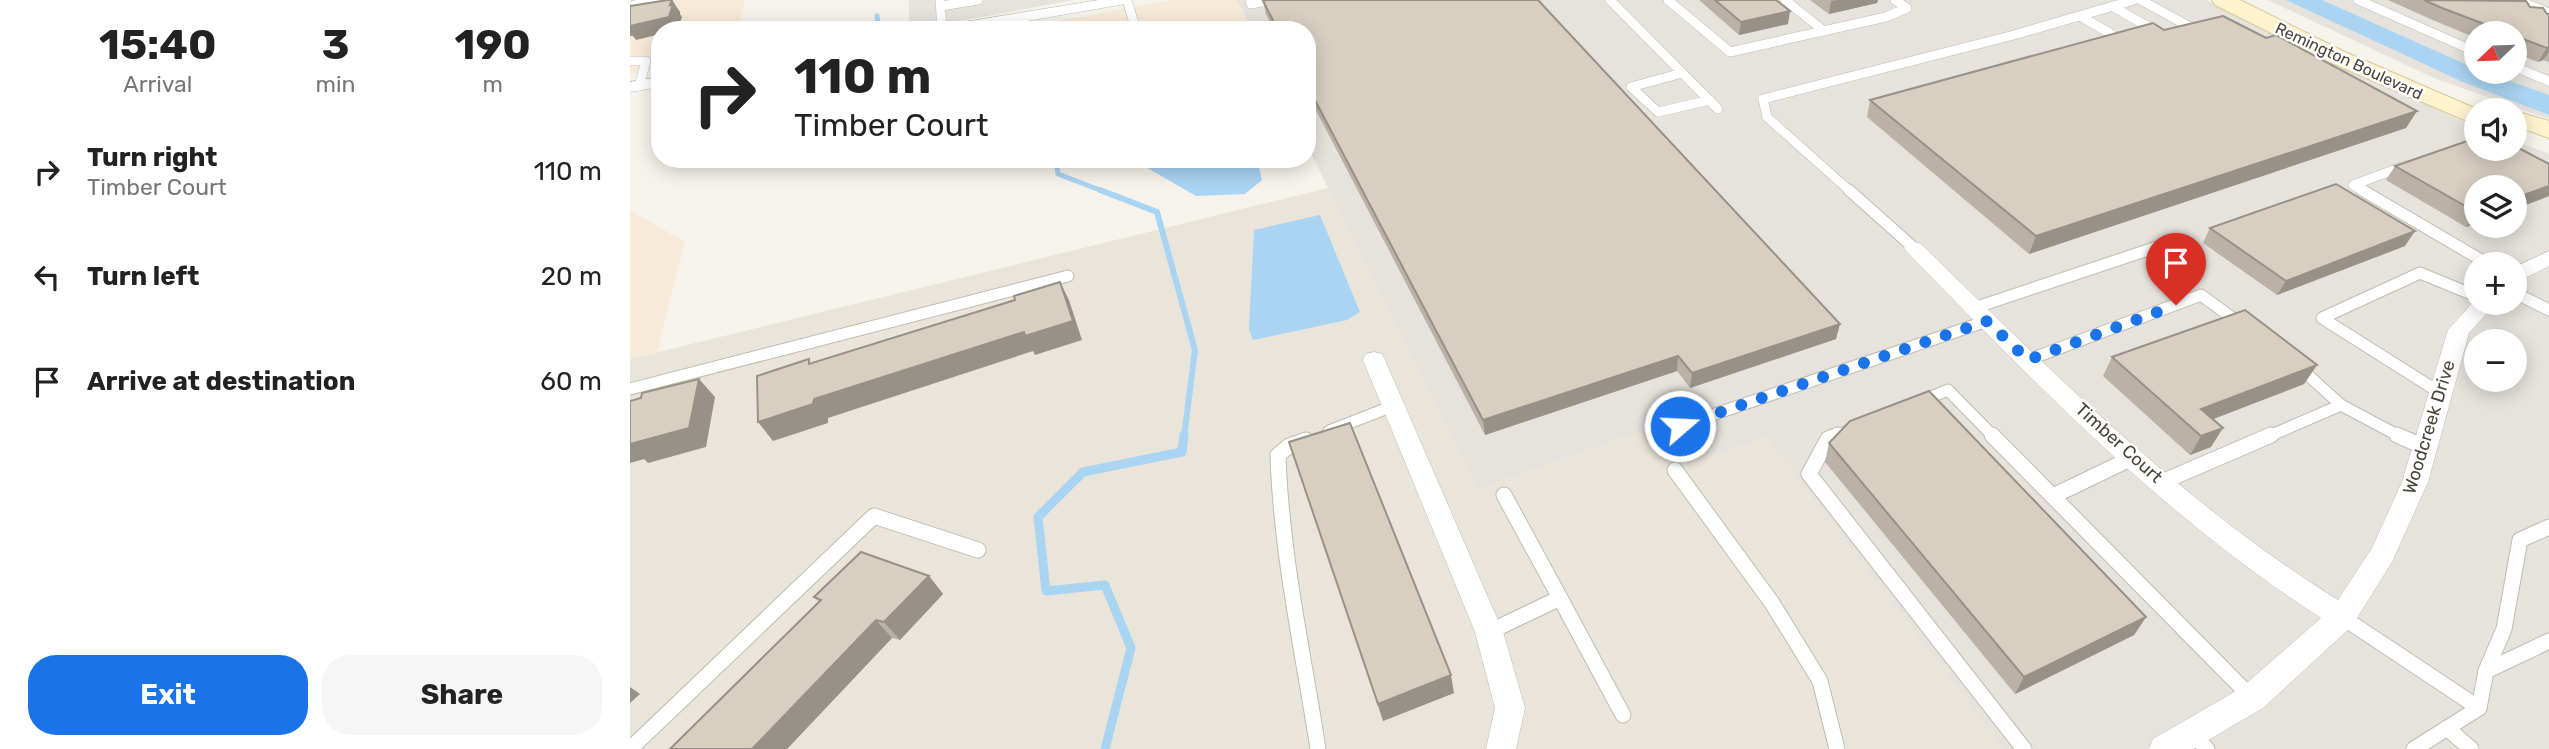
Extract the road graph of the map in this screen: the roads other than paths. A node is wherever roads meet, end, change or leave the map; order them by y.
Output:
1 (658, 0) edge
2 (978, 0) edge
3 (1126, 0) edge
4 (1250, 0) edge
5 (1273, 0) edge
6 (1610, 0) edge
7 (1668, 0) edge
8 (1785, 0) edge
9 (1895, 0) edge
10 (2134, 0) edge
11 (2141, 0) edge
12 (2223, 0) edge
13 (2251, 0) edge
14 (2358, 0) edge
15 (2517, 0) edge
16 (941, 3) edge
17 (630, 6) edge
18 (2112, 6) junction
19 (2549, 13) edge
20 (2080, 16) junction
21 (943, 21) edge
22 (999, 21) edge
23 (1133, 21) edge
24 (1824, 31) junction
25 (2201, 33) edge
26 (2171, 40) edge
27 (2125, 42) edge
28 (2464, 47) edge
29 (630, 61) edge
30 (1682, 72) junction
31 (2527, 72) edge
32 (2549, 81) edge
33 (634, 86) edge
34 (1710, 100) junction
35 (1718, 109) dead end
36 (2464, 109) edge
37 (2464, 110) edge
38 (2527, 131) edge
39 (2549, 131) edge
40 (2527, 136) edge
41 (2549, 146) edge
42 (2415, 163) edge
43 (2160, 246) dead end
44 (1914, 248) joint
45 (2468, 252) edge
46 (2549, 257) edge
47 (2527, 269) edge
48 (1068, 276) dead end
49 (2464, 291) edge
50 (2527, 299) edge
51 (2549, 310) edge
52 (1981, 314) junction
53 (2473, 315) edge
54 (2255, 335) edge
55 (2288, 359) edge
56 (1374, 360) dead end
57 (2028, 360) junction
58 (630, 389) edge
59 (2439, 392) junction
60 (2341, 405) junction
61 (1393, 406) junction
62 (1900, 409) edge
63 (1864, 424) edge
64 (1680, 426) dead end
65 (2424, 447) junction
66 (2134, 457) junction
67 (1675, 470) dead end
68 (2162, 482) junction
69 (1504, 495) dead end
70 (2053, 496) junction
71 (2549, 527) edge
72 (978, 550) dead end
73 (1560, 598) junction
74 (2342, 617) junction
75 (1489, 632) junction
76 (2549, 641) edge
77 (2486, 671) junction
78 (2252, 698) junction
79 (2479, 708) junction
80 (1623, 715) dead end
81 (2447, 728) junction
82 (2200, 742) edge
83 (630, 749) edge
84 (1318, 749) edge
85 (1500, 749) edge
86 (1838, 749) edge
87 (2024, 749) edge
88 (2164, 749) edge
89 (2414, 749) edge
90 (2471, 749) edge

1 - 17 lane
2 - 16 lane
3 - 22 street
3 - 23 lane
4 - 5 lane
6 - 30 lane
7 - 24 lane
8 - 24 lane
9 - 24 lane
10 - 18 lane
11 - 25 lane
12 - 37 street, Remington Boulevard
13 - 36 street, Remington Boulevard
14 - 28 lane
15 - 19 lane
16 - 21 lane
18 - 20 lane
18 - 26 lane
20 - 27 lane
20 - 44 lane
29 - 33 lane
30 - 34 lane
30 - 34 lane
31 - 32 lane
34 - 35 lane
38 - 39 street
40 - 41 street
42 - 45 lane
43 - 52 lane
44 - 52 street, Timber Court
46 - 47 street
48 - 58 lane
49 - 59 lane
50 - 51 lane
52 - 57 street, Timber Court
52 - 64 lane
53 - 59 street, Woodcreek Drive
54 - 57 lane
55 - 60 lane
56 - 61 street
57 - 66 street, Timber Court
59 - 65 street, Woodcreek Drive
60 - 65 lane
60 - 68 lane
61 - 75 street
61 - 84 lane
62 - 70 lane
63 - 87 lane
65 - 74 street, Woodcreek Drive
66 - 68 street, Timber Court
66 - 70 lane
67 - 86 lane
68 - 74 street, Timber Court
69 - 73 lane
70 - 78 lane
71 - 77 lane
72 - 83 lane
73 - 75 lane
73 - 80 lane
74 - 78 street, Woodcreek Drive
74 - 79 lane
75 - 85 street
76 - 77 lane
77 - 79 lane
78 - 82 street, Woodcreek Drive
79 - 81 lane
81 - 89 lane
81 - 90 lane
82 - 88 street, Woodcreek Drive

